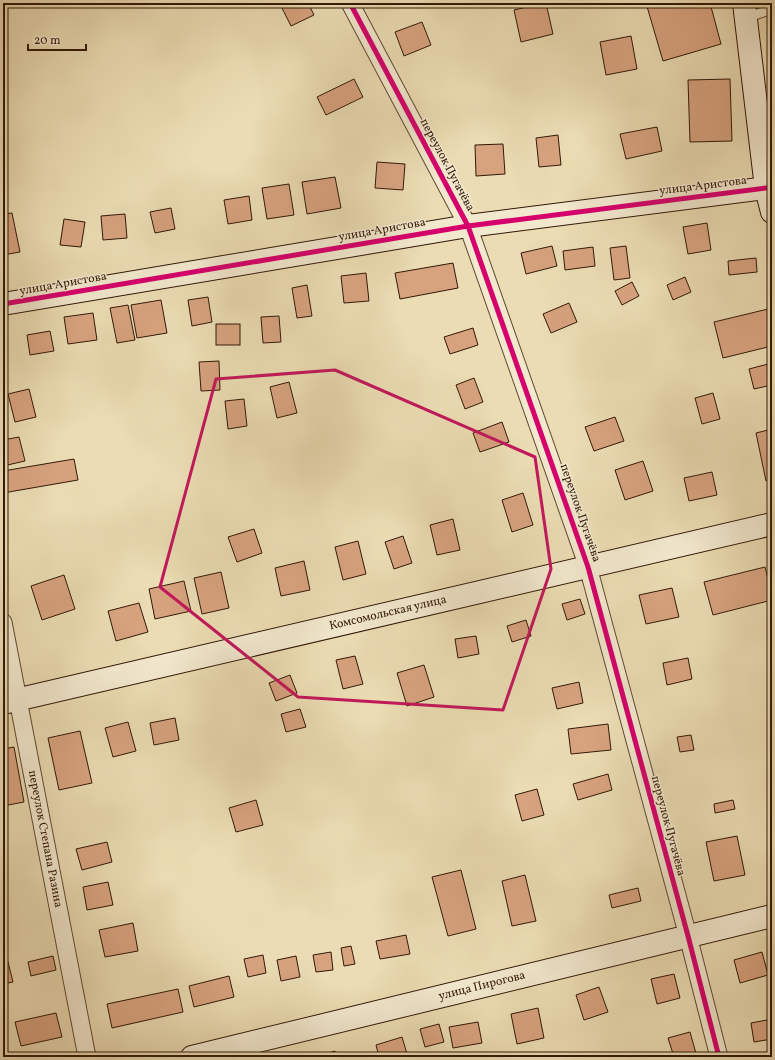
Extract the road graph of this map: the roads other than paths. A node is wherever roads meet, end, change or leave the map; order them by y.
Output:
1 (350, 3) edge
2 (772, 9) edge
3 (745, 11) edge
4 (766, 188) junction
5 (772, 212) edge
6 (468, 226) junction
7 (3, 304) edge
8 (772, 524) edge
9 (588, 567) junction
10 (3, 622) edge
11 (11, 701) edge
12 (772, 916) edge
13 (688, 936) junction
14 (87, 1057) edge
15 (192, 1057) edge
16 (719, 1057) edge

1 - 6 street, переулок Пугачёва
2 - 3 lane
3 - 4 main road
4 - 5 main road
4 - 6 main road, улица Аристова
6 - 7 main road, улица Аристова
6 - 9 street, переулок Пугачёва
8 - 9 main road, Комсомольская улица
9 - 11 main road, Комсомольская улица
9 - 13 street, переулок Пугачёва
10 - 11 street, переулок Степана Разина
11 - 14 street, переулок Степана Разина
12 - 13 main road, улица Пирогова
13 - 15 main road, улица Пирогова
13 - 16 street, переулок Пугачёва

